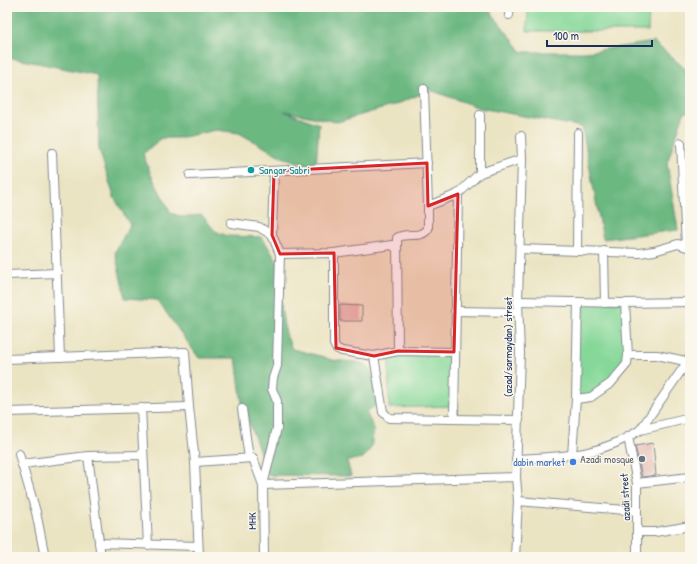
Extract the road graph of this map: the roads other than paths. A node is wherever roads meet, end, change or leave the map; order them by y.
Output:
1 (424, 89) dead end
2 (480, 115) dead end
3 (578, 133) dead end
4 (521, 136) dead end
5 (681, 143) dead end
6 (52, 153) dead end
7 (522, 159) junction
8 (427, 163) junction
9 (274, 171) junction
10 (480, 173) junction
11 (190, 175) dead end
12 (458, 194) junction
13 (428, 203) junction
14 (231, 223) dead end
15 (272, 235) junction
16 (688, 247) edge
17 (396, 248) junction
18 (520, 249) junction
19 (577, 250) junction
20 (604, 251) junction
21 (334, 253) junction
22 (280, 254) junction
23 (57, 273) junction
24 (7, 275) edge
25 (518, 301) junction
26 (578, 302) junction
27 (690, 302) edge
28 (605, 303) junction
29 (625, 303) junction
30 (455, 311) junction
31 (518, 312) junction
32 (398, 351) junction
33 (454, 352) junction
34 (628, 355) junction
35 (374, 356) junction
36 (60, 357) junction
37 (7, 358) edge
38 (689, 361) edge
39 (576, 398) junction
40 (189, 407) junction
41 (141, 408) junction
42 (242, 409) dead end
43 (7, 412) edge
44 (454, 418) junction
45 (690, 418) edge
46 (519, 420) junction
47 (640, 430) junction
48 (628, 437) junction
49 (19, 454) dead end
50 (143, 455) junction
51 (572, 455) junction
52 (88, 456) junction
53 (249, 458) junction
54 (516, 459) junction
55 (195, 462) junction
56 (22, 464) junction
57 (516, 477) junction
58 (690, 477) edge
59 (637, 483) junction
60 (263, 485) junction
61 (518, 500) junction
62 (637, 511) junction
63 (690, 526) edge
64 (637, 532) junction
65 (99, 544) junction
66 (148, 545) junction
67 (198, 546) junction
68 (45, 557) edge
69 (101, 557) edge
70 (199, 557) edge
71 (264, 557) edge
72 (515, 557) edge
73 (637, 557) edge

1 - 8 street
2 - 10 street
3 - 19 street
4 - 7 street, (azad/sarmaydan) street
5 - 16 street
6 - 23 street
7 - 10 street
7 - 18 street, (azad/sarmaydan) street
8 - 9 street
8 - 13 street
9 - 11 street
9 - 15 street
10 - 12 street
12 - 13 street
12 - 30 street
13 - 17 street
14 - 15 street
15 - 22 street
16 - 20 street
17 - 21 street
17 - 32 street
18 - 19 street
18 - 25 street, (azad/sarmaydan) street
19 - 20 street
20 - 28 street
21 - 22 street
21 - 35 street
22 - 60 street
23 - 24 street
23 - 36 street
25 - 26 street
25 - 31 street, (azad/sarmaydan) street
26 - 28 street
26 - 39 street
27 - 29 street
28 - 29 street
29 - 34 street
30 - 31 street
30 - 33 street
31 - 46 street, (azad/sarmaydan) street
32 - 33 street
32 - 35 street
33 - 44 street
34 - 38 street
34 - 39 street
35 - 44 street
36 - 37 street
36 - 40 street
38 - 47 street
39 - 51 street
40 - 41 street
40 - 55 street
41 - 43 street
41 - 50 street
42 - 53 street
44 - 46 street
45 - 47 street
46 - 54 street, (azad/sarmaydan) street
47 - 48 street
48 - 51 street
48 - 59 street, azadi street
49 - 56 street
50 - 52 street
50 - 66 street
51 - 54 street
52 - 56 street
52 - 65 street
53 - 55 street
53 - 60 street
54 - 57 street, (azad/sarmaydan) street
55 - 67 street
56 - 68 street
57 - 60 street
57 - 61 street, (azad/sarmaydan) street
58 - 59 street
59 - 62 street, azadi street
60 - 71 street, MHK
61 - 62 street
61 - 72 street, (azad/sarmaydan) street
62 - 64 street, azadi street
63 - 64 street
64 - 73 street, azadi street
65 - 66 street
65 - 69 street
66 - 67 street
67 - 70 street

